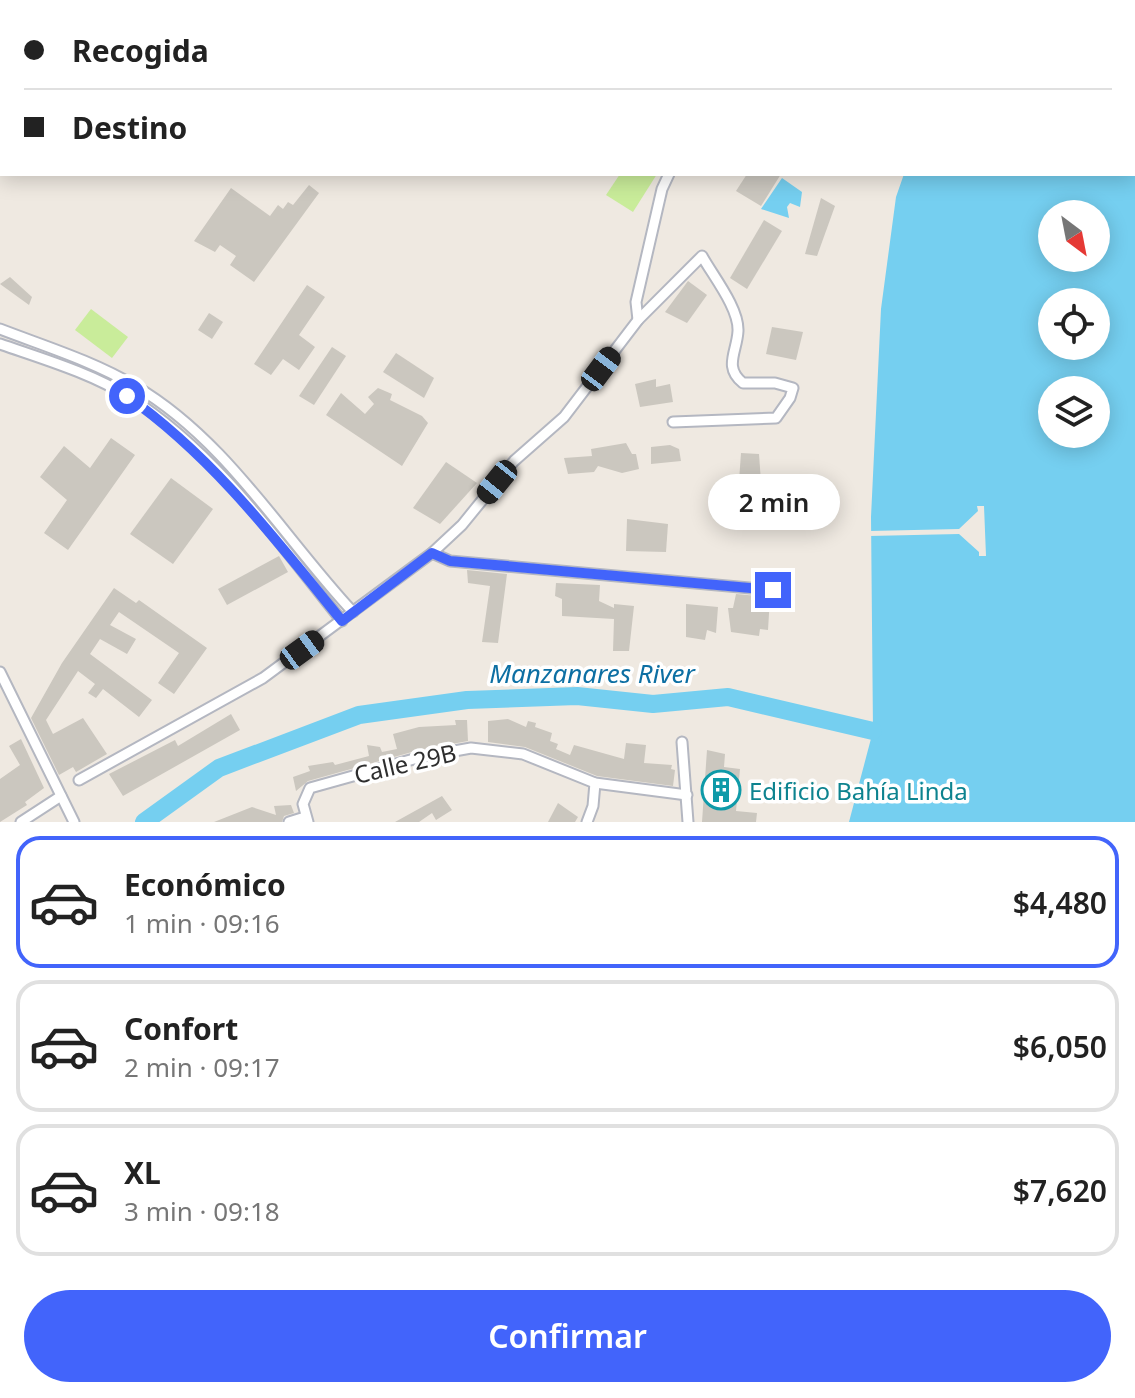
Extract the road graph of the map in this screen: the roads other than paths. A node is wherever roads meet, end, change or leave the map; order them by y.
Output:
1 (668, 176) edge
2 (638, 320) junction
3 (0, 329) edge
4 (0, 344) edge
5 (163, 406) junction
6 (156, 416) junction
7 (673, 422) dead end
8 (432, 553) junction
9 (773, 590) dead end
10 (353, 612) junction
11 (342, 621) junction
12 (2, 679) edge
13 (682, 742) dead end
14 (79, 780) dead end
15 (595, 783) junction
16 (687, 795) junction
17 (61, 796) junction
18 (306, 820) edge
19 (21, 822) edge
20 (74, 822) edge
21 (289, 822) edge
22 (587, 822) edge
23 (688, 822) edge

1 - 2 street
2 - 7 street
2 - 8 street
3 - 5 street
4 - 6 street
5 - 6 street
5 - 10 street
6 - 11 street
8 - 9 street
8 - 10 street
10 - 11 street
11 - 14 street
12 - 17 street
13 - 16 street
15 - 16 street, Calle 29B
15 - 18 street, Calle 29B
15 - 22 street
16 - 23 street
17 - 19 street
17 - 20 street
18 - 21 street, Calle 29B

